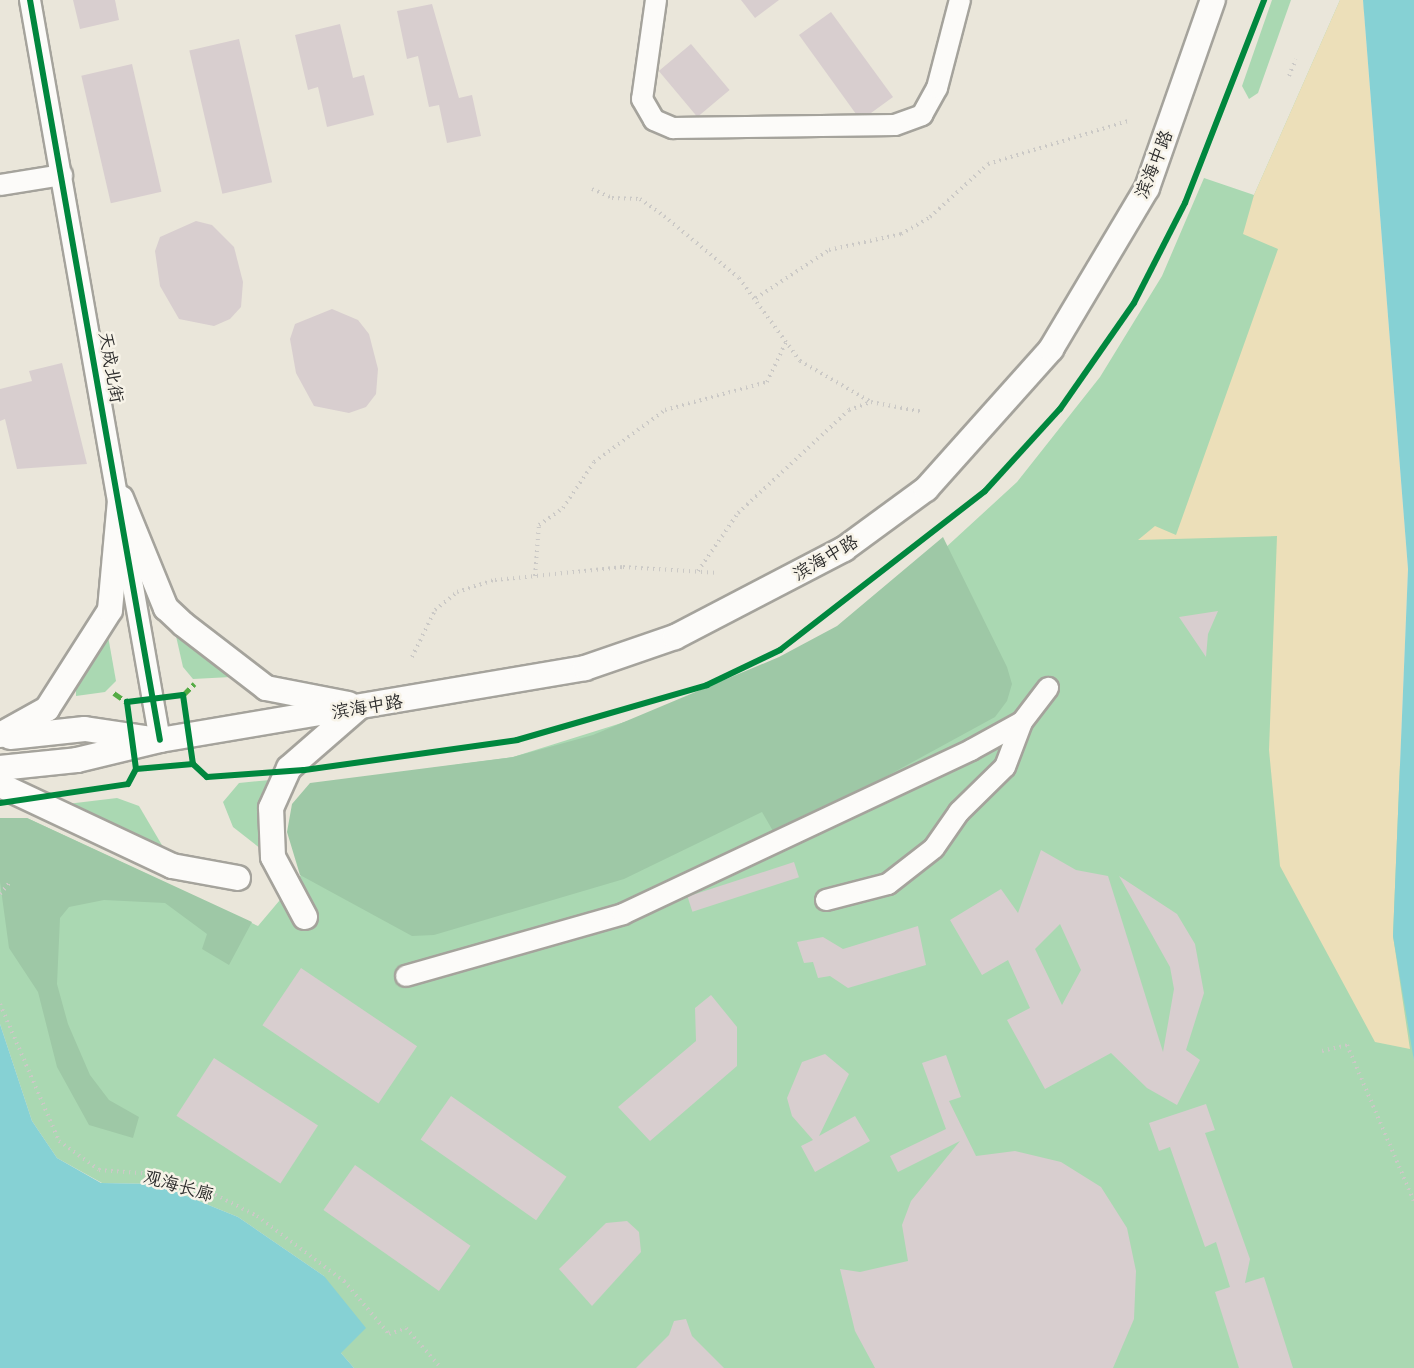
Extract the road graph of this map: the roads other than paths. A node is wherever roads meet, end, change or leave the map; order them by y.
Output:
1 (30, 0) edge
2 (656, 0) edge
3 (960, 0) edge
4 (1213, 0) edge
5 (62, 176) junction
6 (0, 185) edge
7 (121, 498) junction
8 (1048, 688) dead end
9 (359, 707) junction
10 (1022, 722) junction
11 (0, 737) edge
12 (160, 740) junction
13 (0, 768) edge
14 (0, 784) edge
15 (238, 878) dead end
16 (826, 900) dead end
17 (305, 917) dead end
18 (406, 976) dead end

1 - 5 street, 天成北街
2 - 3 street
4 - 9 main road, 滨海中路
5 - 6 street
5 - 7 street, 天成北街
7 - 9 main road
7 - 11 main road
7 - 12 street, 天成北街
8 - 10 street
9 - 12 main road, 滨海中路
9 - 17 main road
10 - 16 street
10 - 18 street
11 - 12 main road, 滨海中路
12 - 13 main road, 滨海中路
14 - 15 main road

